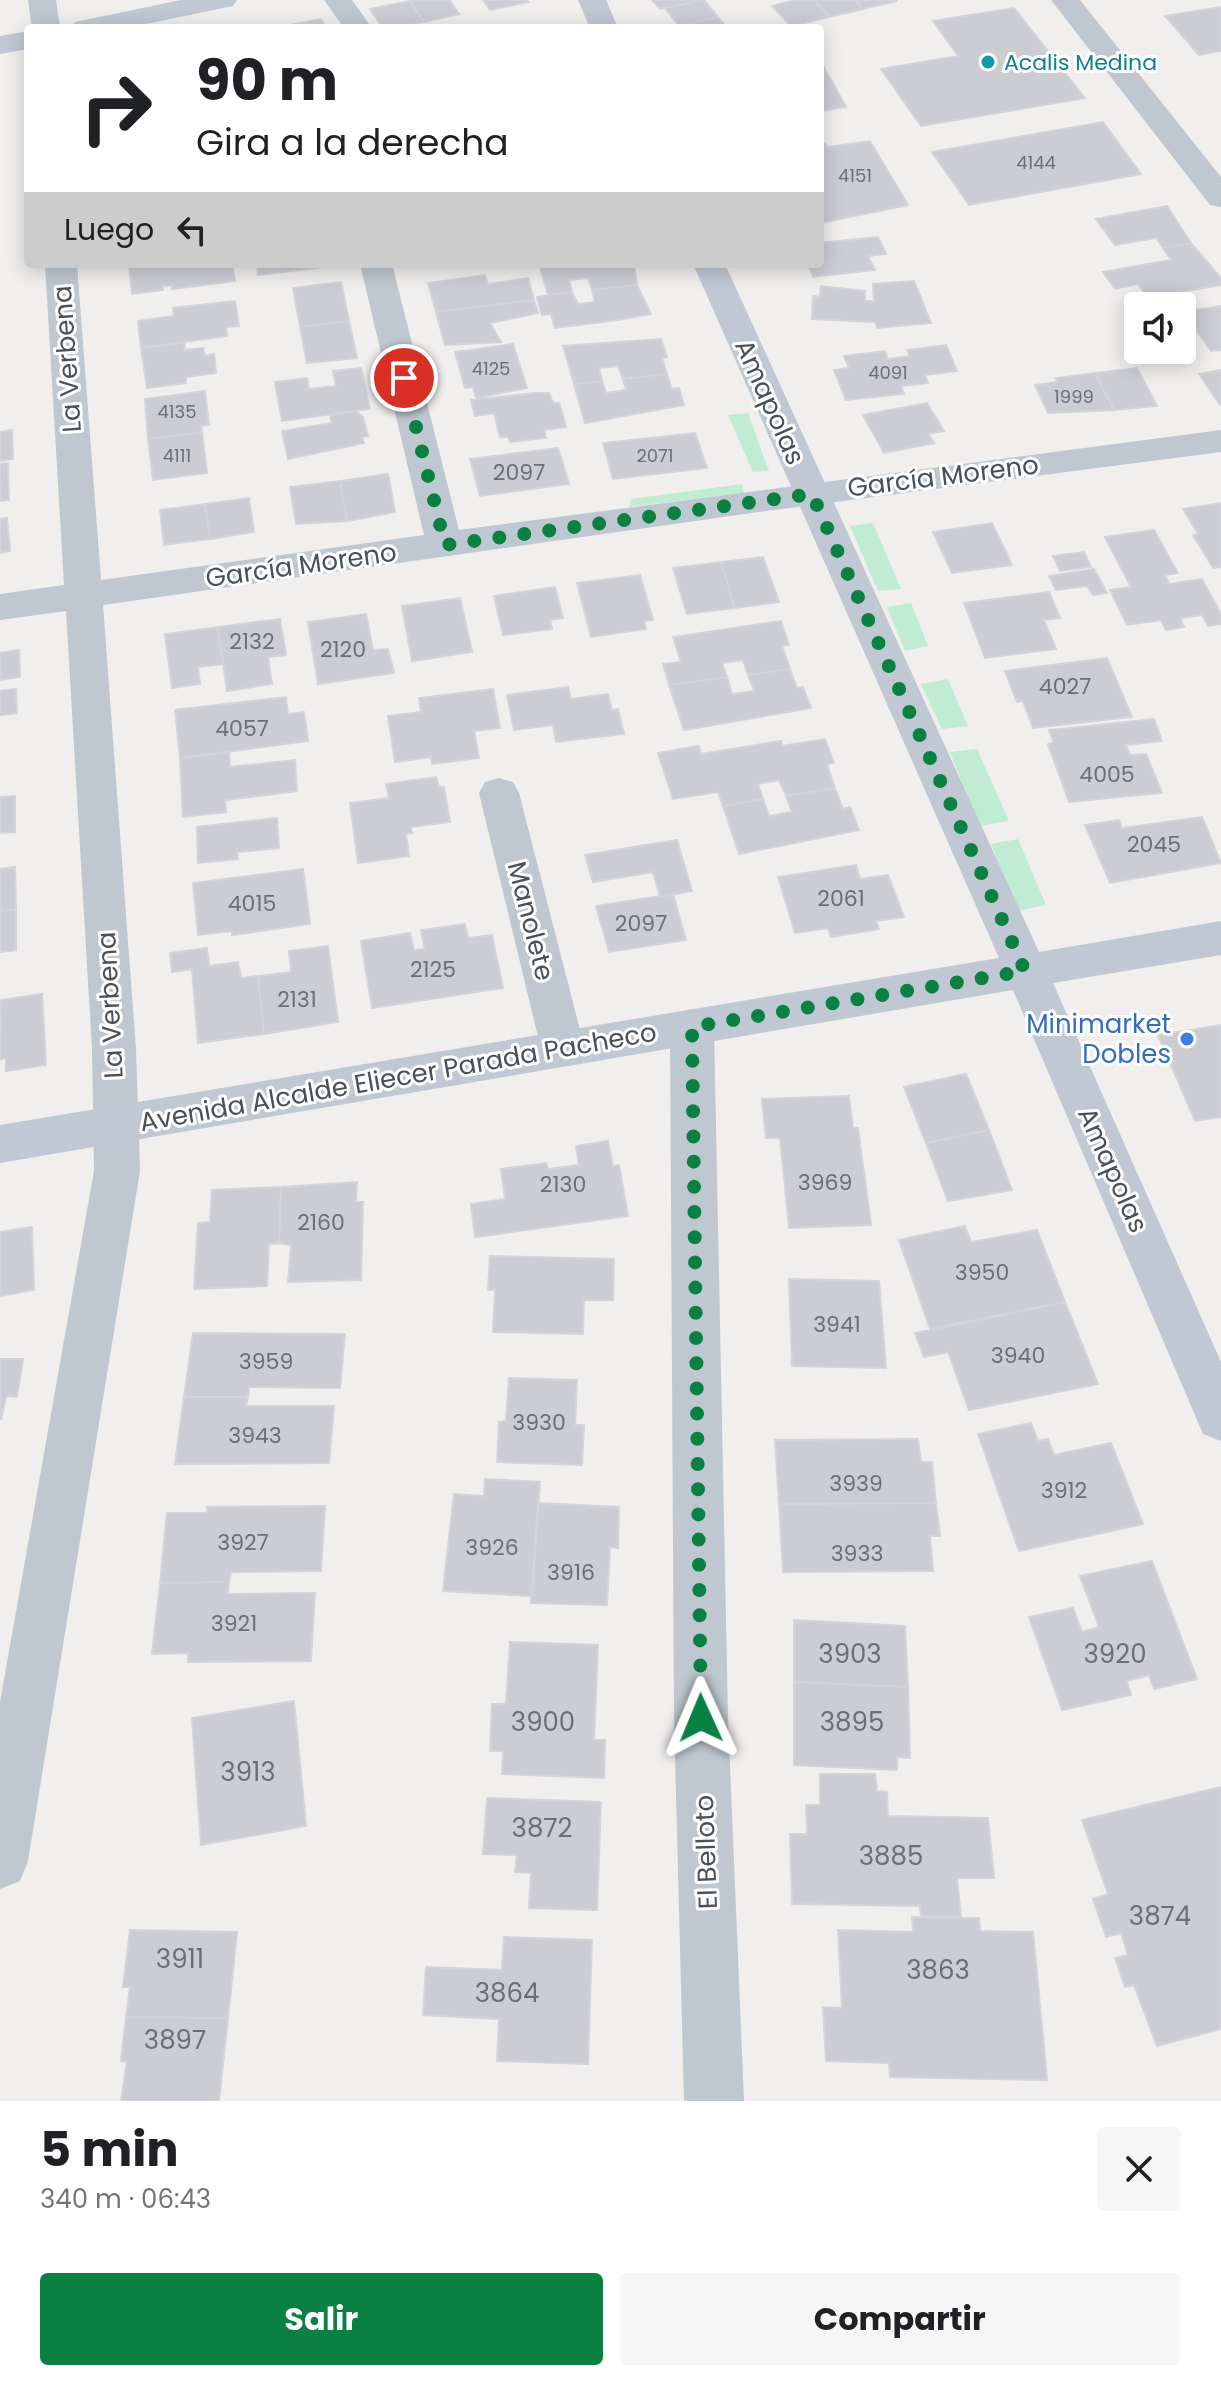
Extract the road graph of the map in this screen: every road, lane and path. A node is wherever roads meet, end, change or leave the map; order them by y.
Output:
1 (42, 0) edge
2 (223, 0) edge
3 (338, 0) edge
4 (592, 0) edge
5 (1065, 0) edge
6 (45, 24) edge
7 (105, 24) edge
8 (355, 24) edge
9 (602, 24) edge
10 (24, 41) edge
11 (0, 45) edge
12 (1221, 198) edge
13 (61, 268) edge
14 (377, 268) edge
15 (711, 268) edge
16 (1221, 441) edge
17 (812, 494) junction
18 (445, 545) junction
19 (84, 596) junction
20 (0, 607) edge
21 (499, 793) dead end
22 (1221, 938) edge
23 (1025, 971) junction
24 (692, 1027) junction
25 (563, 1049) junction
26 (118, 1124) junction
27 (0, 1144) edge
28 (1221, 1418) edge
29 (9, 1740) edge
30 (0, 1861) edge
31 (714, 2101) edge

1 - 6 street
2 - 7 street
3 - 8 street
4 - 9 street
5 - 12 street
10 - 11 street
13 - 19 street, La Verbena
14 - 18 street
15 - 17 street, Amapolas
16 - 17 street, García Moreno
17 - 18 street, García Moreno
17 - 23 street, Amapolas
18 - 19 street, García Moreno
19 - 20 street, García Moreno
19 - 26 street, La Verbena
21 - 25 street, Manolete
22 - 23 street, Avenida Alcalde Eliecer Parada Pacheco
23 - 24 street, Avenida Alcalde Eliecer Parada Pacheco
23 - 28 street, Amapolas
24 - 25 street, Avenida Alcalde Eliecer Parada Pacheco
24 - 31 street, El Belloto
25 - 26 street, Avenida Alcalde Eliecer Parada Pacheco
26 - 27 street, Avenida Alcalde Eliecer Parada Pacheco
26 - 29 street, La Verbena
29 - 30 street, La Verbena

